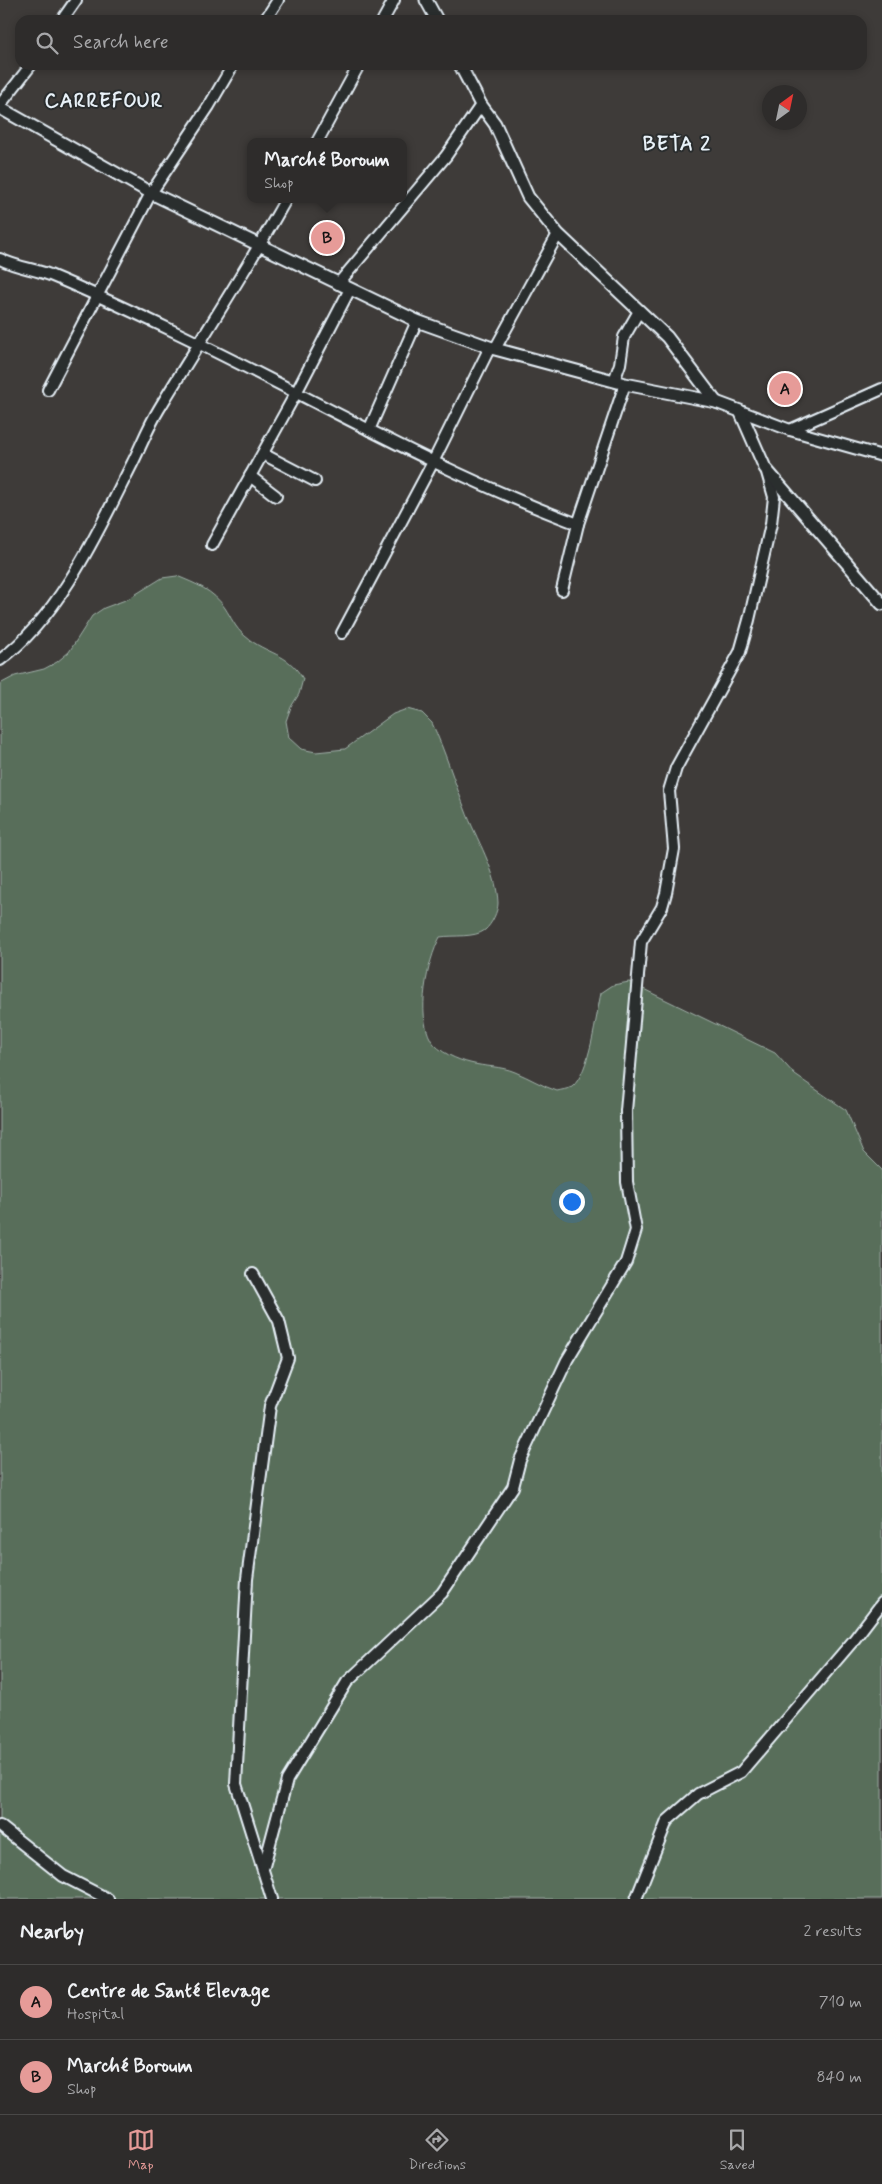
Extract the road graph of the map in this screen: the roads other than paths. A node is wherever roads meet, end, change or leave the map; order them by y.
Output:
1 (76, 0) edge
2 (278, 0) edge
3 (394, 0) edge
4 (426, 0) edge
5 (66, 15) edge
6 (268, 15) edge
7 (386, 15) edge
8 (434, 15) edge
9 (27, 70) edge
10 (229, 70) edge
11 (356, 70) edge
12 (463, 70) edge
13 (481, 105) junction
14 (0, 106) edge
15 (319, 138) edge
16 (151, 194) junction
17 (407, 202) edge
18 (284, 203) edge
19 (406, 203) edge
20 (558, 234) junction
21 (260, 247) junction
22 (0, 258) edge
23 (338, 284) junction
24 (350, 289) junction
25 (96, 295) junction
26 (639, 311) junction
27 (417, 321) junction
28 (200, 344) junction
29 (492, 348) junction
30 (614, 381) junction
31 (626, 384) junction
32 (48, 390) dead end
33 (882, 390) edge
34 (296, 393) junction
35 (716, 402) junction
36 (740, 411) junction
37 (369, 430) junction
38 (790, 430) junction
39 (263, 454) junction
40 (882, 456) edge
41 (432, 462) junction
42 (765, 468) junction
43 (250, 476) junction
44 (315, 481) dead end
45 (276, 496) dead end
46 (578, 524) junction
47 (212, 545) dead end
48 (562, 590) dead end
49 (882, 604) edge
50 (342, 632) dead end
51 (0, 660) edge
52 (253, 1274) dead end
53 (882, 1603) edge
54 (0, 1826) edge
55 (264, 1866) junction
56 (108, 1899) edge
57 (272, 1899) edge
58 (636, 1899) edge

1 - 5 street
2 - 6 street
3 - 7 street
4 - 8 street
9 - 14 street
10 - 16 street
11 - 15 street
12 - 13 street
13 - 17 street
13 - 20 street
14 - 16 street
16 - 21 street
16 - 25 street
18 - 21 street
19 - 23 street
20 - 26 street
20 - 29 street
21 - 23 street
21 - 28 street
22 - 25 street
23 - 24 street
24 - 27 street
24 - 34 street
25 - 28 street
25 - 32 street
26 - 30 street
26 - 35 street
27 - 29 street
27 - 37 street
28 - 34 street
28 - 51 street
29 - 30 street
29 - 41 street
30 - 31 street
31 - 35 street
31 - 46 street
33 - 38 street
34 - 37 street
34 - 39 street
35 - 36 street
36 - 38 street
36 - 42 street
37 - 41 street
38 - 40 street
39 - 43 street
39 - 44 street
41 - 46 street
41 - 50 street
42 - 49 street
42 - 55 street
43 - 45 street
43 - 47 street
46 - 48 street
52 - 55 street
53 - 58 street
54 - 56 street
55 - 57 street

